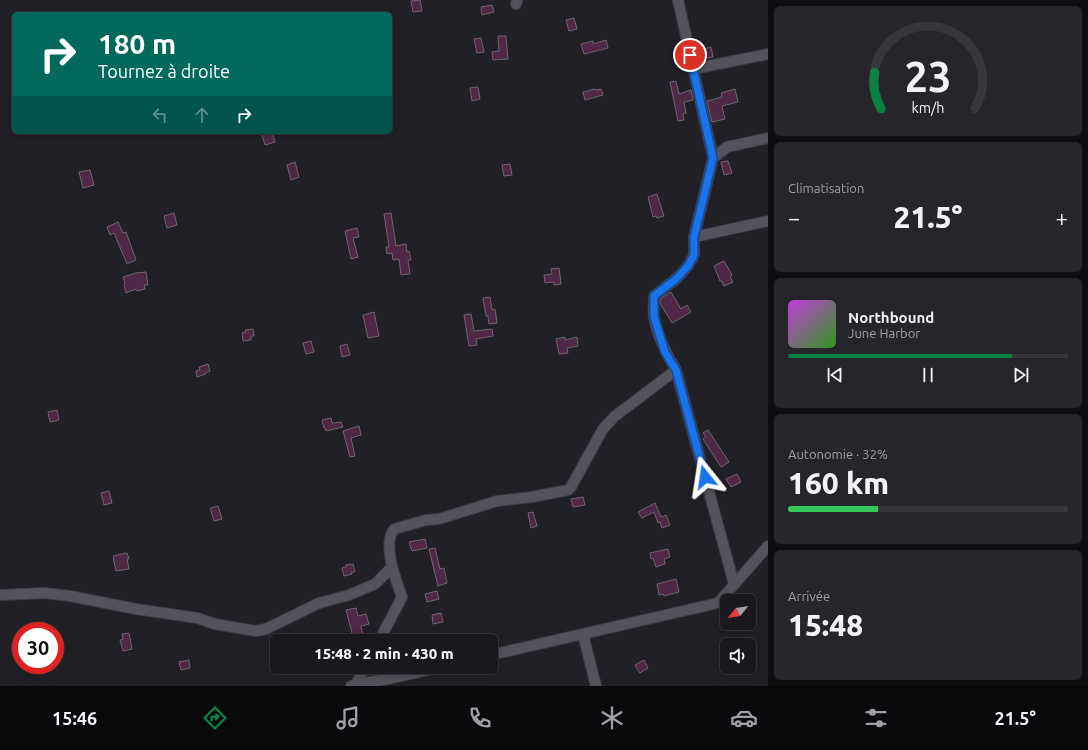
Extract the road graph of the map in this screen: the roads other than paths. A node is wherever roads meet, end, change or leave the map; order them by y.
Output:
1 (678, 0) edge
2 (768, 54) edge
3 (693, 69) junction
4 (768, 138) edge
5 (713, 158) junction
6 (768, 221) edge
7 (694, 237) junction
8 (676, 370) junction
9 (768, 546) edge
10 (392, 568) junction
11 (734, 584) junction
12 (0, 595) edge
13 (383, 634) edge
14 (583, 634) junction
15 (498, 654) edge
16 (361, 674) edge
17 (413, 674) edge
18 (354, 685) edge
19 (596, 686) edge

1 - 3 street
2 - 3 street
3 - 5 street
4 - 5 street
5 - 7 street
6 - 7 street
7 - 8 street
8 - 10 street
8 - 11 street
9 - 11 street
10 - 12 street
10 - 13 street
11 - 14 street
14 - 15 street
14 - 19 street
16 - 18 street
17 - 18 street

